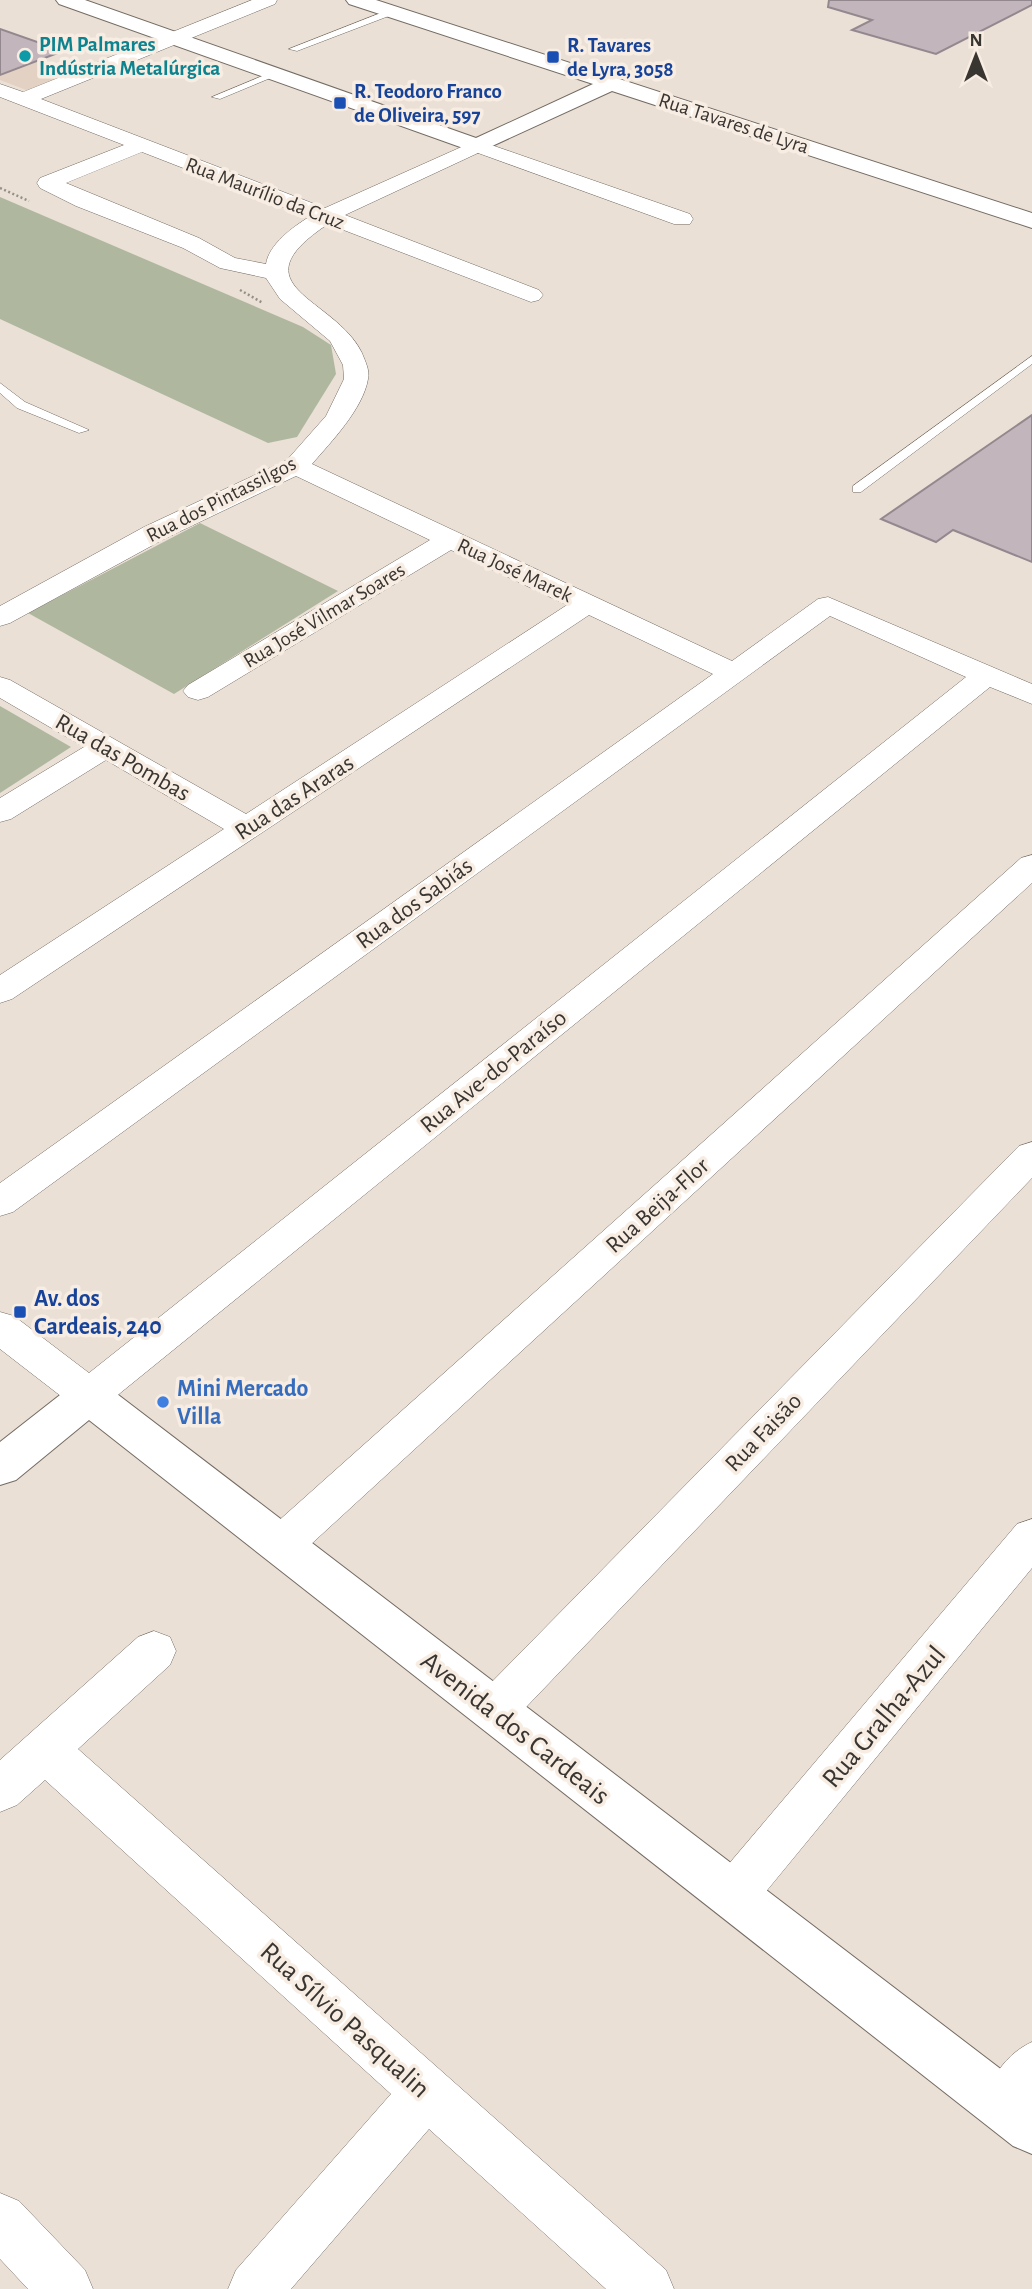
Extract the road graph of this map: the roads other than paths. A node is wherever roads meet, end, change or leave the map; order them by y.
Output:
1 (66, 0) edge
2 (268, 0) edge
3 (356, 0) edge
4 (391, 12) junction
5 (175, 39) junction
6 (293, 49) dead end
7 (275, 74) junction
8 (612, 83) junction
9 (0, 90) edge
10 (217, 97) dead end
11 (23, 99) junction
12 (142, 145) junction
13 (477, 146) junction
14 (326, 216) junction
15 (682, 219) dead end
16 (1031, 219) edge
17 (276, 273) junction
18 (531, 295) dead end
19 (1032, 359) edge
20 (0, 387) edge
21 (83, 430) dead end
22 (296, 466) junction
23 (858, 489) dead end
24 (450, 539) junction
25 (587, 604) junction
26 (0, 617) edge
27 (734, 673) junction
28 (987, 675) junction
29 (0, 686) edge
30 (198, 691) dead end
31 (1032, 695) edge
32 (106, 747) junction
33 (0, 811) edge
34 (246, 828) junction
35 (1032, 865) edge
36 (0, 990) edge
37 (1032, 1155) edge
38 (0, 1202) edge
39 (0, 1327) edge
40 (89, 1396) junction
41 (0, 1467) edge
42 (1032, 1536) edge
43 (281, 1545) junction
44 (154, 1651) dead end
45 (494, 1710) junction
46 (45, 1749) junction
47 (0, 1790) edge
48 (733, 1895) junction
49 (427, 2092) junction
50 (1023, 2101) edge
51 (0, 2220) edge
52 (66, 2289) edge
53 (255, 2289) edge
54 (647, 2289) edge

1 - 5 main road
2 - 5 street
3 - 4 main road, Rua Tavares de Lyra
4 - 6 lane
4 - 8 main road, Rua Tavares de Lyra
5 - 7 main road
5 - 11 street
7 - 10 lane
7 - 13 main road
8 - 13 main road
8 - 16 main road, Rua Tavares de Lyra
9 - 11 street, Rua Maurílio da Cruz
11 - 12 street, Rua Maurílio da Cruz
12 - 14 street, Rua Maurílio da Cruz
12 - 17 street
13 - 14 street
13 - 15 street
14 - 17 street
14 - 18 street, Rua Maurílio da Cruz
17 - 22 street, Rua dos Pintassilgos
19 - 23 lane
20 - 21 lane
22 - 24 street, Rua José Marek
22 - 26 street, Rua dos Pintassilgos
24 - 25 street, Rua José Marek
24 - 30 street, Rua José Vilmar Soares
25 - 27 street, Rua José Marek
25 - 34 street, Rua das Araras
27 - 28 street, Rua dos Sabiás
27 - 38 street, Rua dos Sabiás
28 - 31 street
28 - 40 street, Rua Ave-do-Paraíso
29 - 32 street, Rua das Pombas
32 - 33 street
32 - 34 street, Rua das Pombas
34 - 36 street, Rua das Araras
35 - 43 street, Rua Beija-Flor
37 - 45 street, Rua Faisão
39 - 40 street, Avenida dos Cardeais
40 - 41 main road, Rua Ave-do-Paraíso
40 - 43 main road, Avenida dos Cardeais
42 - 48 street, Rua Gralha-Azul
43 - 45 main road, Avenida dos Cardeais
44 - 46 street
45 - 48 main road, Avenida dos Cardeais
46 - 47 street
46 - 49 street, Rua Sílvio Pasqualin
48 - 50 main road, Avenida dos Cardeais
49 - 53 street
49 - 54 street, Rua Sílvio Pasqualin
51 - 52 street

